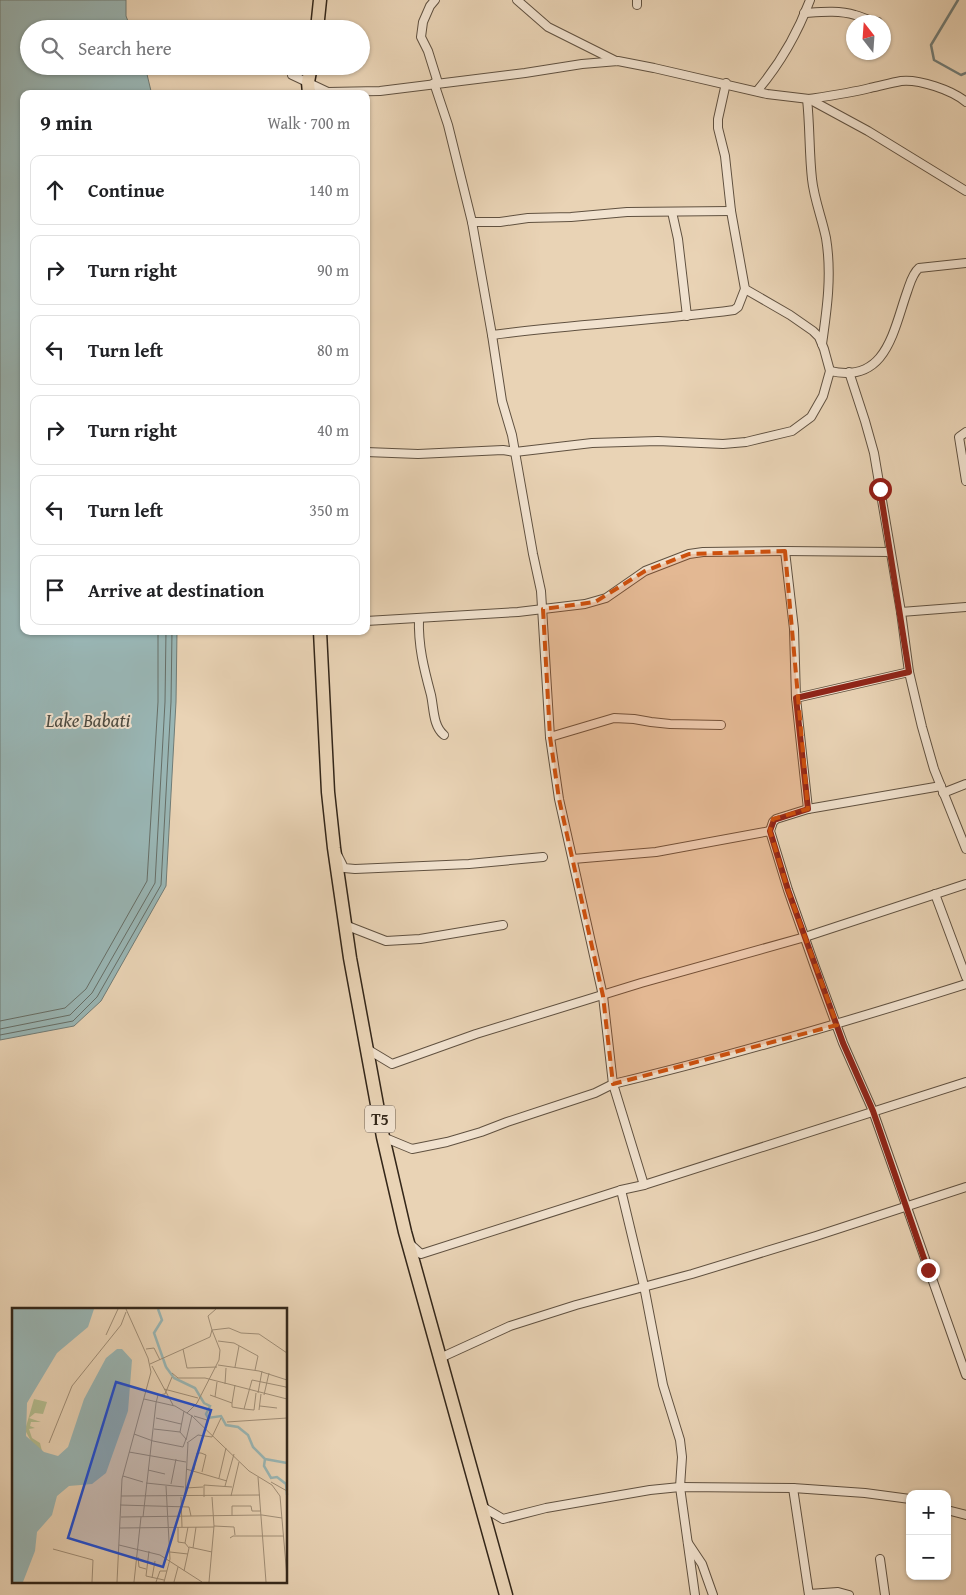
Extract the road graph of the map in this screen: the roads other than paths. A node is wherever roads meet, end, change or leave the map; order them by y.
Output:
1 (320, 0) edge
2 (435, 0) edge
3 (517, 0) edge
4 (810, 0) edge
5 (804, 13) junction
6 (856, 15) edge
7 (318, 20) edge
8 (618, 61) junction
9 (292, 75) dead end
10 (310, 75) edge
11 (436, 83) junction
12 (726, 83) junction
13 (308, 88) edge
14 (370, 91) edge
15 (757, 92) junction
16 (808, 99) junction
17 (966, 102) edge
18 (966, 180) edge
19 (965, 191) edge
20 (731, 211) junction
21 (672, 212) junction
22 (472, 222) junction
23 (966, 263) edge
24 (745, 289) junction
25 (687, 316) junction
26 (492, 335) junction
27 (822, 344) junction
28 (830, 371) junction
29 (849, 372) junction
30 (966, 432) edge
31 (370, 452) edge
32 (514, 452) junction
33 (966, 481) edge
34 (785, 551) junction
35 (890, 552) junction
36 (966, 606) edge
37 (543, 609) junction
38 (901, 612) junction
39 (419, 618) junction
40 (370, 621) edge
41 (320, 635) edge
42 (909, 672) junction
43 (796, 698) junction
44 (721, 725) dead end
45 (444, 735) dead end
46 (550, 737) junction
47 (966, 784) edge
48 (942, 790) junction
49 (808, 809) junction
50 (770, 831) junction
51 (334, 848) junction
52 (966, 849) edge
53 (543, 857) dead end
54 (573, 860) junction
55 (966, 884) edge
56 (936, 894) junction
57 (503, 924) dead end
58 (345, 925) junction
59 (805, 937) junction
60 (966, 977) edge
61 (966, 984) edge
62 (603, 996) junction
63 (837, 1026) junction
64 (367, 1049) junction
65 (966, 1082) edge
66 (613, 1084) junction
67 (873, 1111) junction
68 (383, 1137) junction
69 (644, 1185) junction
70 (966, 1187) edge
71 (621, 1190) junction
72 (906, 1207) junction
73 (408, 1242) junction
74 (644, 1286) junction
75 (440, 1358) junction
76 (966, 1375) edge
77 (680, 1487) junction
78 (793, 1488) junction
79 (906, 1498) edge
80 (481, 1506) junction
81 (951, 1511) edge
82 (966, 1515) edge
83 (687, 1541) junction
84 (880, 1558) dead end
85 (809, 1594) edge
86 (506, 1595) edge
87 (695, 1595) edge
88 (713, 1595) edge
89 (849, 1595) edge
90 (885, 1595) edge

1 - 7 highway
2 - 11 street
3 - 8 street
4 - 5 street
5 - 6 street
5 - 15 street
8 - 11 street
8 - 12 street
9 - 13 street
10 - 13 highway
11 - 14 street
11 - 22 street
12 - 15 street
12 - 20 street
15 - 16 street
16 - 17 street
16 - 19 street
16 - 27 street
18 - 19 street
20 - 21 street
20 - 24 street
21 - 22 street
21 - 25 street
22 - 26 street
23 - 29 street
24 - 25 street
24 - 27 street
25 - 26 street
26 - 32 street
27 - 28 street
28 - 29 street
28 - 32 street
29 - 35 street
30 - 33 street
31 - 32 street
32 - 37 street
34 - 35 street
34 - 37 street
34 - 43 street
35 - 38 street
36 - 38 street
37 - 39 street
37 - 46 street
38 - 42 street
39 - 40 street
39 - 45 street
41 - 51 highway, T5
42 - 43 street
42 - 48 street
43 - 49 street
44 - 46 street
46 - 54 street
47 - 48 street
48 - 49 street
48 - 52 street
49 - 50 street
50 - 54 street
50 - 59 street
51 - 53 street
51 - 58 highway, T5
54 - 62 street
55 - 56 street
56 - 59 street
56 - 60 street
57 - 58 street
58 - 64 highway, T5
59 - 62 street
59 - 63 street
61 - 63 street
62 - 64 street
62 - 66 street
63 - 66 street
63 - 67 street
64 - 68 highway, T5
65 - 67 street
66 - 68 street
66 - 69 street
67 - 69 street
67 - 72 street
68 - 73 highway, T5
69 - 71 street
70 - 72 street
71 - 73 street
71 - 74 street
72 - 74 street
72 - 76 street
73 - 75 highway, T5
74 - 75 street
74 - 77 street
75 - 80 highway, T5
77 - 78 street
77 - 80 street
77 - 83 street
78 - 79 street
78 - 85 street
80 - 86 highway, T5
81 - 82 street
83 - 87 street
83 - 88 street
84 - 90 street
85 - 89 street

